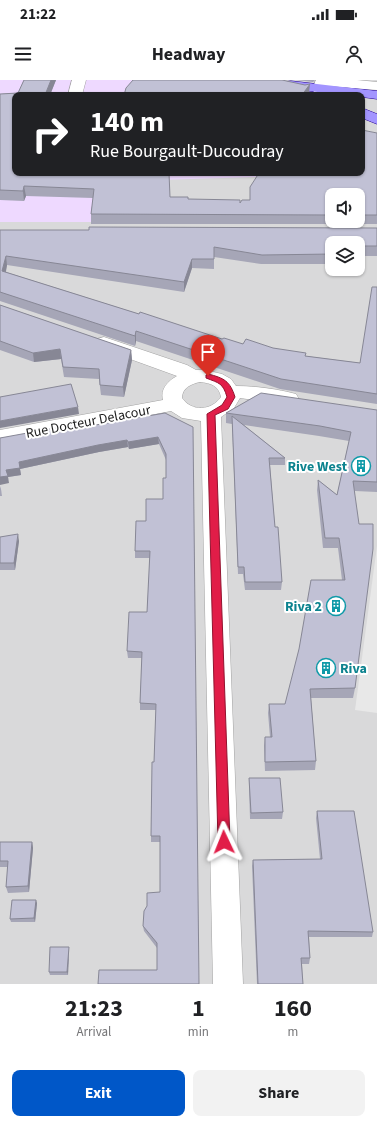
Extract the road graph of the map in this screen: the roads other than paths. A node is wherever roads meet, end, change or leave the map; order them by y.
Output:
1 (79, 80) edge
2 (275, 82) edge
3 (377, 86) edge
4 (76, 92) edge
5 (323, 92) edge
6 (365, 94) edge
7 (377, 95) edge
8 (365, 104) edge
9 (377, 106) edge
10 (365, 114) edge
11 (377, 120) edge
12 (92, 339) edge
13 (192, 377) junction
14 (230, 392) junction
15 (308, 402) edge
16 (176, 404) junction
17 (211, 414) junction
18 (0, 437) edge
19 (228, 984) edge

1 - 4 street
2 - 5 main road
3 - 5 street
6 - 7 main road
8 - 9 main road
10 - 11 main road
12 - 13 street
13 - 14 street
13 - 16 street
14 - 15 street
14 - 17 street
16 - 17 street
16 - 18 street, Rue Docteur Delacour
17 - 19 street

